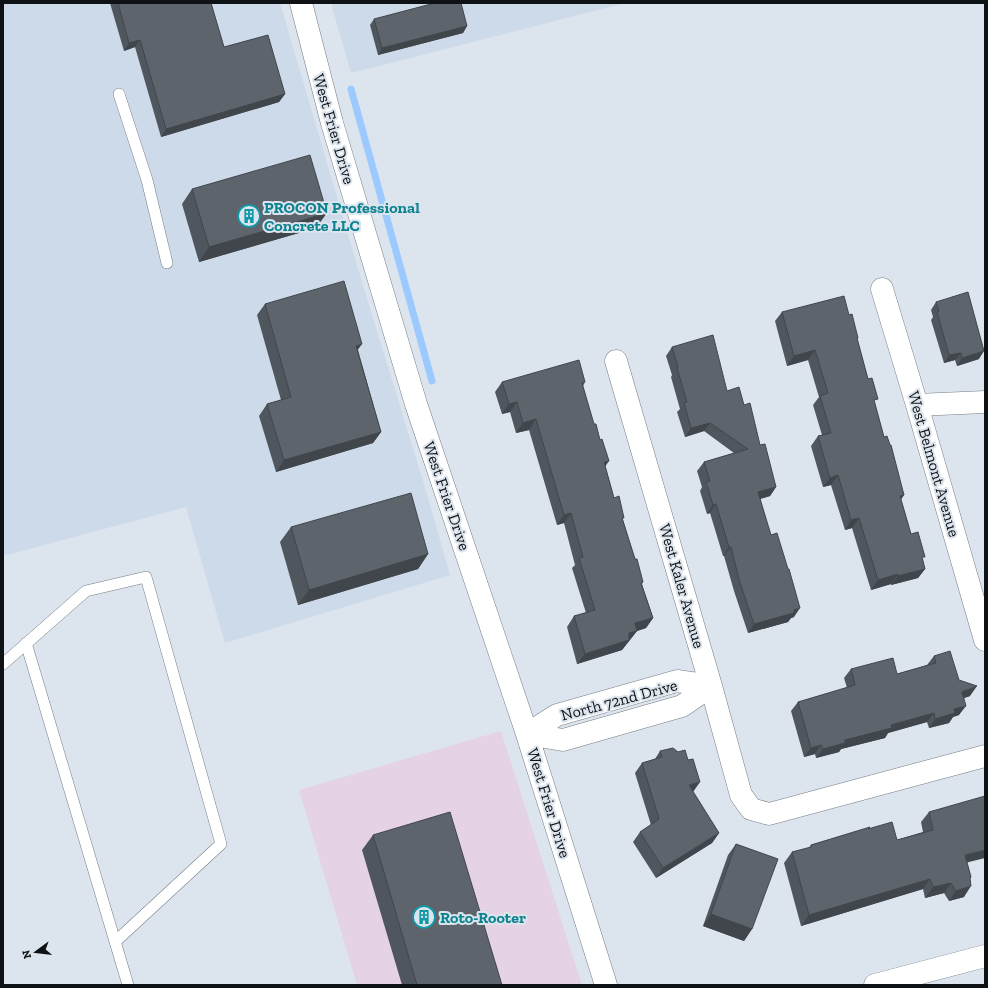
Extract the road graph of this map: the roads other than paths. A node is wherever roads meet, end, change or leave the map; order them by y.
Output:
1 (301, 3) edge
2 (119, 94) dead end
3 (167, 263) dead end
4 (882, 289) dead end
5 (616, 361) dead end
6 (985, 402) edge
7 (917, 405) junction
8 (985, 640) edge
9 (26, 643) junction
10 (3, 664) edge
11 (711, 686) junction
12 (527, 734) junction
13 (985, 756) edge
14 (116, 941) junction
15 (985, 956) edge
16 (128, 985) edge
17 (606, 985) edge
18 (875, 985) edge

1 - 12 street, West Frier Drive
2 - 3 lane
4 - 7 street, West Belmont Avenue
5 - 11 street, West Kaler Avenue
6 - 7 street
7 - 8 street, West Belmont Avenue
9 - 10 lane
9 - 14 lane
9 - 14 lane
11 - 12 street, North 72nd Drive
11 - 13 street, West Kaler Avenue
12 - 17 street, West Frier Drive
14 - 16 lane
15 - 18 street

